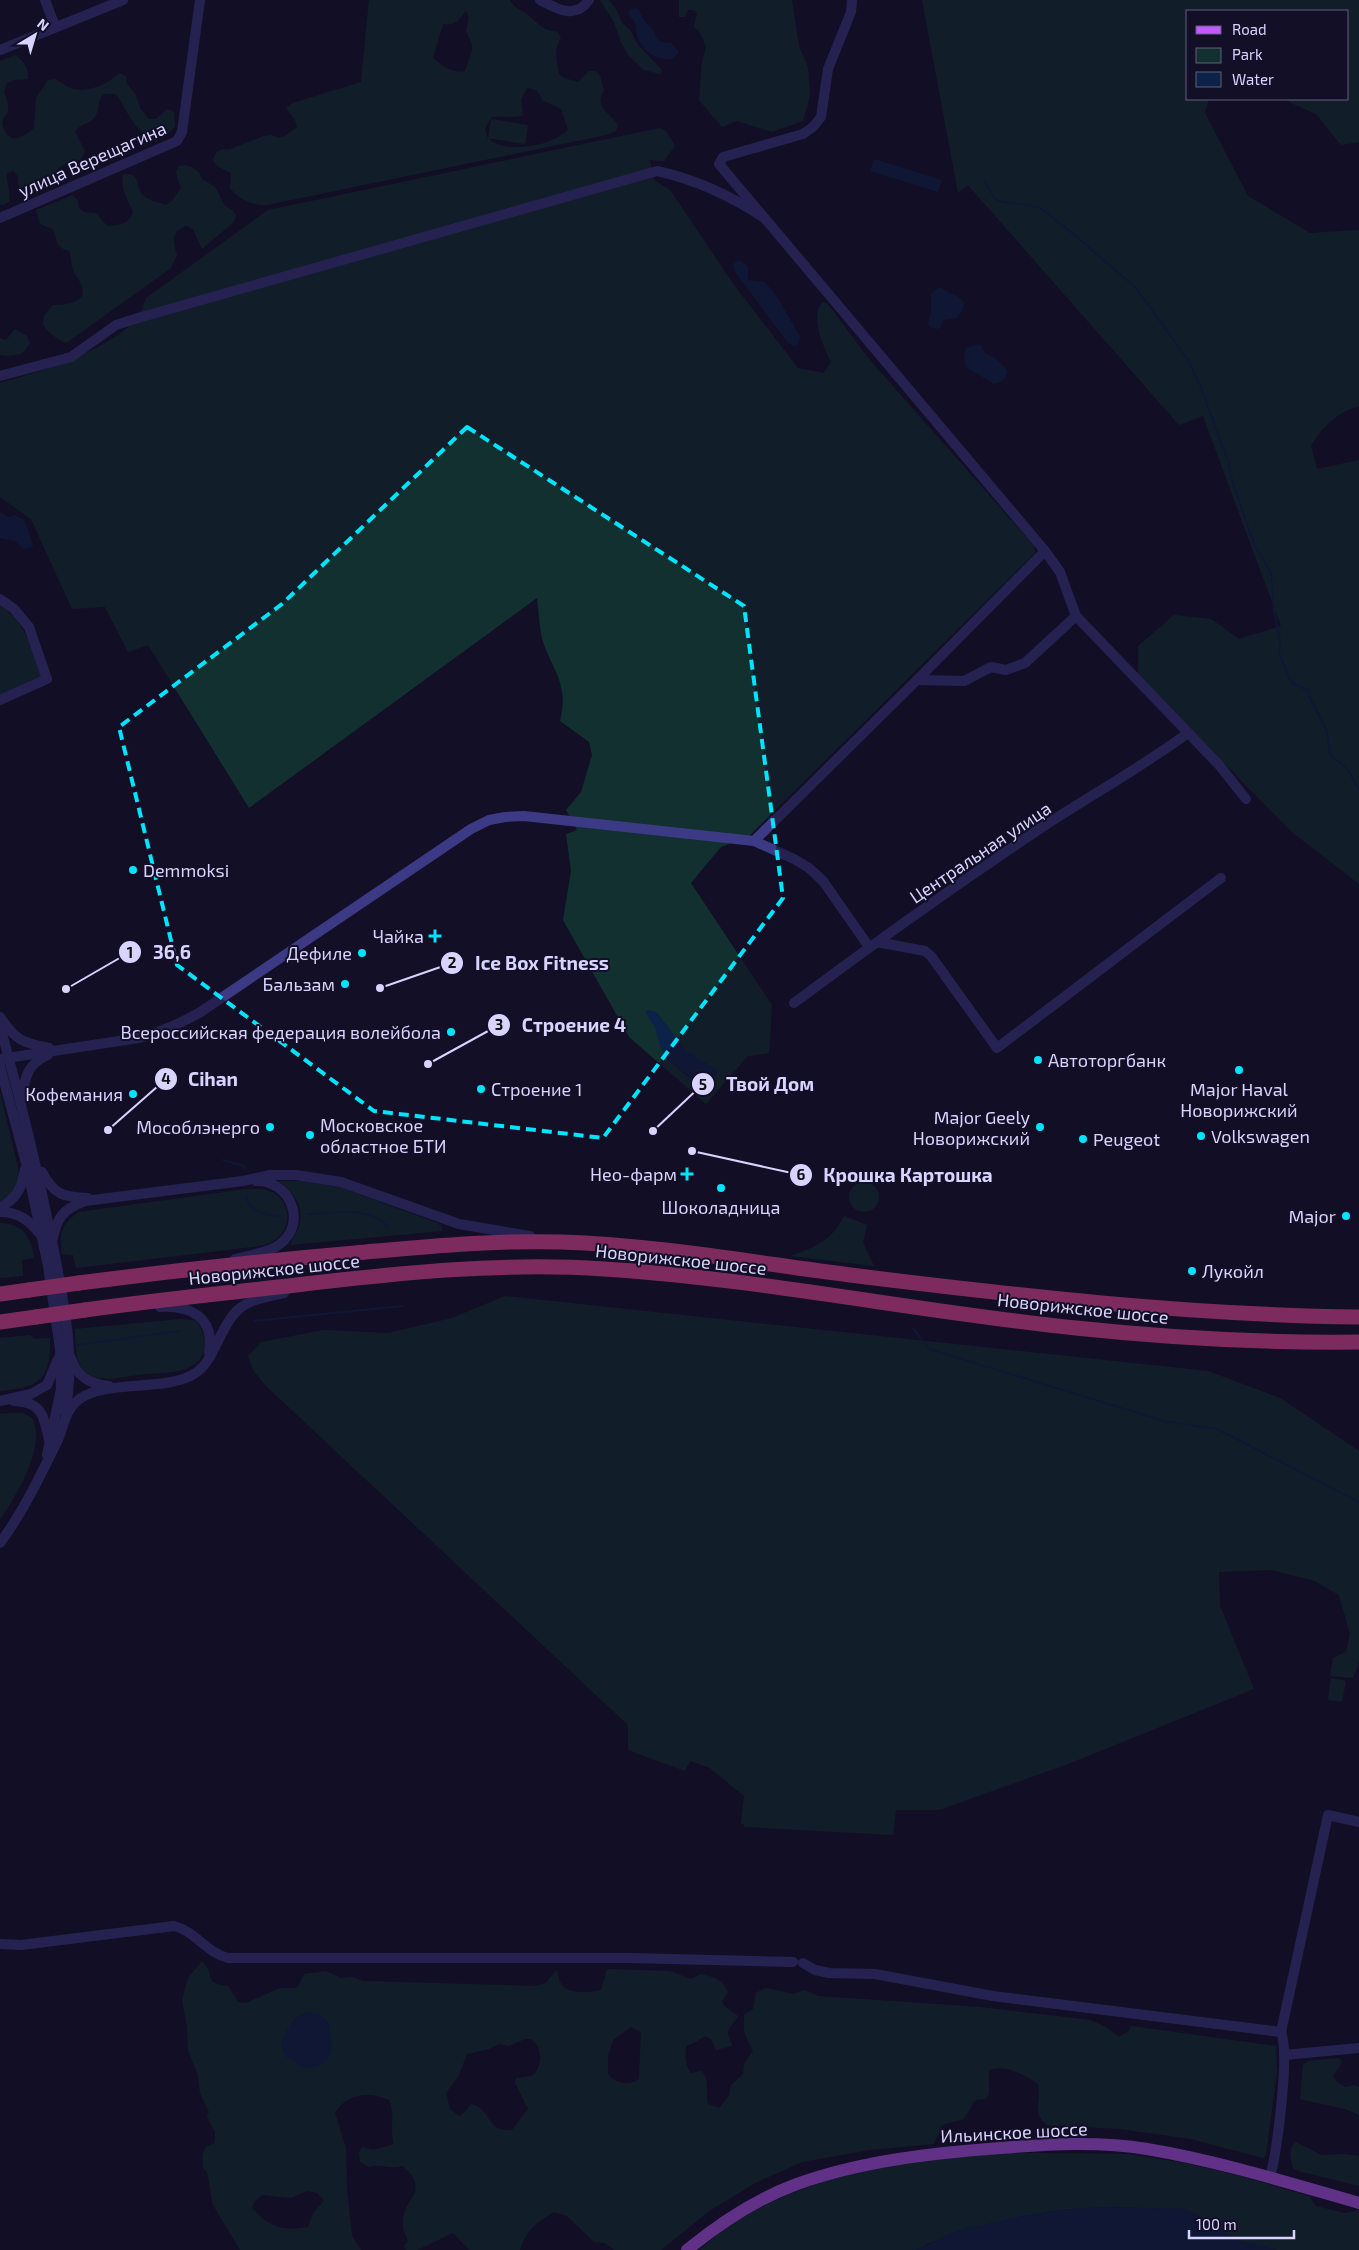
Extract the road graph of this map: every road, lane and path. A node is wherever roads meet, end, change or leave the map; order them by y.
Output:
1 (45, 0) edge
2 (123, 0) edge
3 (200, 0) edge
4 (540, 0) edge
5 (589, 0) edge
6 (852, 0) edge
7 (55, 26) junction
8 (0, 50) edge
9 (763, 217) junction
10 (0, 218) edge
11 (0, 376) edge
12 (1045, 551) junction
13 (0, 599) edge
14 (1076, 616) junction
15 (918, 680) junction
16 (0, 700) edge
17 (1188, 733) junction
18 (1246, 800) dead end
19 (754, 841) junction
20 (1221, 878) dead end
21 (873, 944) junction
22 (794, 1003) dead end
23 (0, 1017) edge
24 (0, 1026) edge
25 (58, 1050) junction
26 (4, 1058) edge
27 (0, 1066) edge
28 (23, 1110) junction
29 (26, 1163) junction
30 (37, 1164) junction
31 (243, 1181) junction
32 (104, 1198) junction
33 (0, 1208) edge
34 (0, 1212) edge
35 (41, 1236) junction
36 (52, 1242) junction
37 (568, 1242) junction
38 (203, 1267) junction
39 (346, 1279) junction
40 (0, 1294) edge
41 (120, 1305) junction
42 (1359, 1317) edge
43 (0, 1322) edge
44 (1359, 1342) edge
45 (64, 1349) junction
46 (206, 1362) junction
47 (122, 1386) junction
48 (3, 1401) edge
49 (62, 1428) junction
50 (49, 1442) junction
51 (44, 1466) junction
52 (0, 1543) edge
53 (1359, 1822) edge
54 (0, 1944) edge
55 (1280, 2032) junction
56 (1359, 2048) edge
57 (1284, 2055) junction
58 (1270, 2177) junction
59 (1359, 2203) edge
60 (687, 2250) edge

1 - 7 street
2 - 7 street
3 - 10 street, улица Верещагина
4 - 5 street
6 - 9 street
7 - 8 street
9 - 11 street
9 - 12 street
12 - 14 street
12 - 15 street
13 - 16 street
14 - 15 street
14 - 17 street
15 - 19 street
17 - 18 street
17 - 21 street, Центральная улица
19 - 21 street
19 - 25 street
20 - 21 street
21 - 22 street, Центральная улица
23 - 25 street
24 - 26 street
25 - 26 street
25 - 28 street
26 - 28 street
27 - 29 street
28 - 30 street
29 - 33 street
29 - 35 street
30 - 32 street
30 - 36 street
31 - 32 street
31 - 37 street
31 - 38 street
32 - 36 street
34 - 35 street
35 - 45 street
36 - 45 street
37 - 38 highway, Новорижское шоссе
37 - 42 highway, Новорижское шоссе
38 - 40 highway, Новорижское шоссе, bridge
39 - 41 highway, Новорижское шоссе
39 - 44 highway, Новорижское шоссе
39 - 46 street
41 - 43 highway, Новорижское шоссе, bridge
41 - 46 street
45 - 47 street
45 - 48 street
45 - 49 street
45 - 50 street
46 - 47 street
47 - 49 street
48 - 50 street
49 - 51 street
50 - 51 street
51 - 52 street
53 - 55 street
54 - 55 street
55 - 57 street
56 - 57 street
57 - 58 street
58 - 59 main road, Ильинское шоссе
58 - 60 main road, Ильинское шоссе

